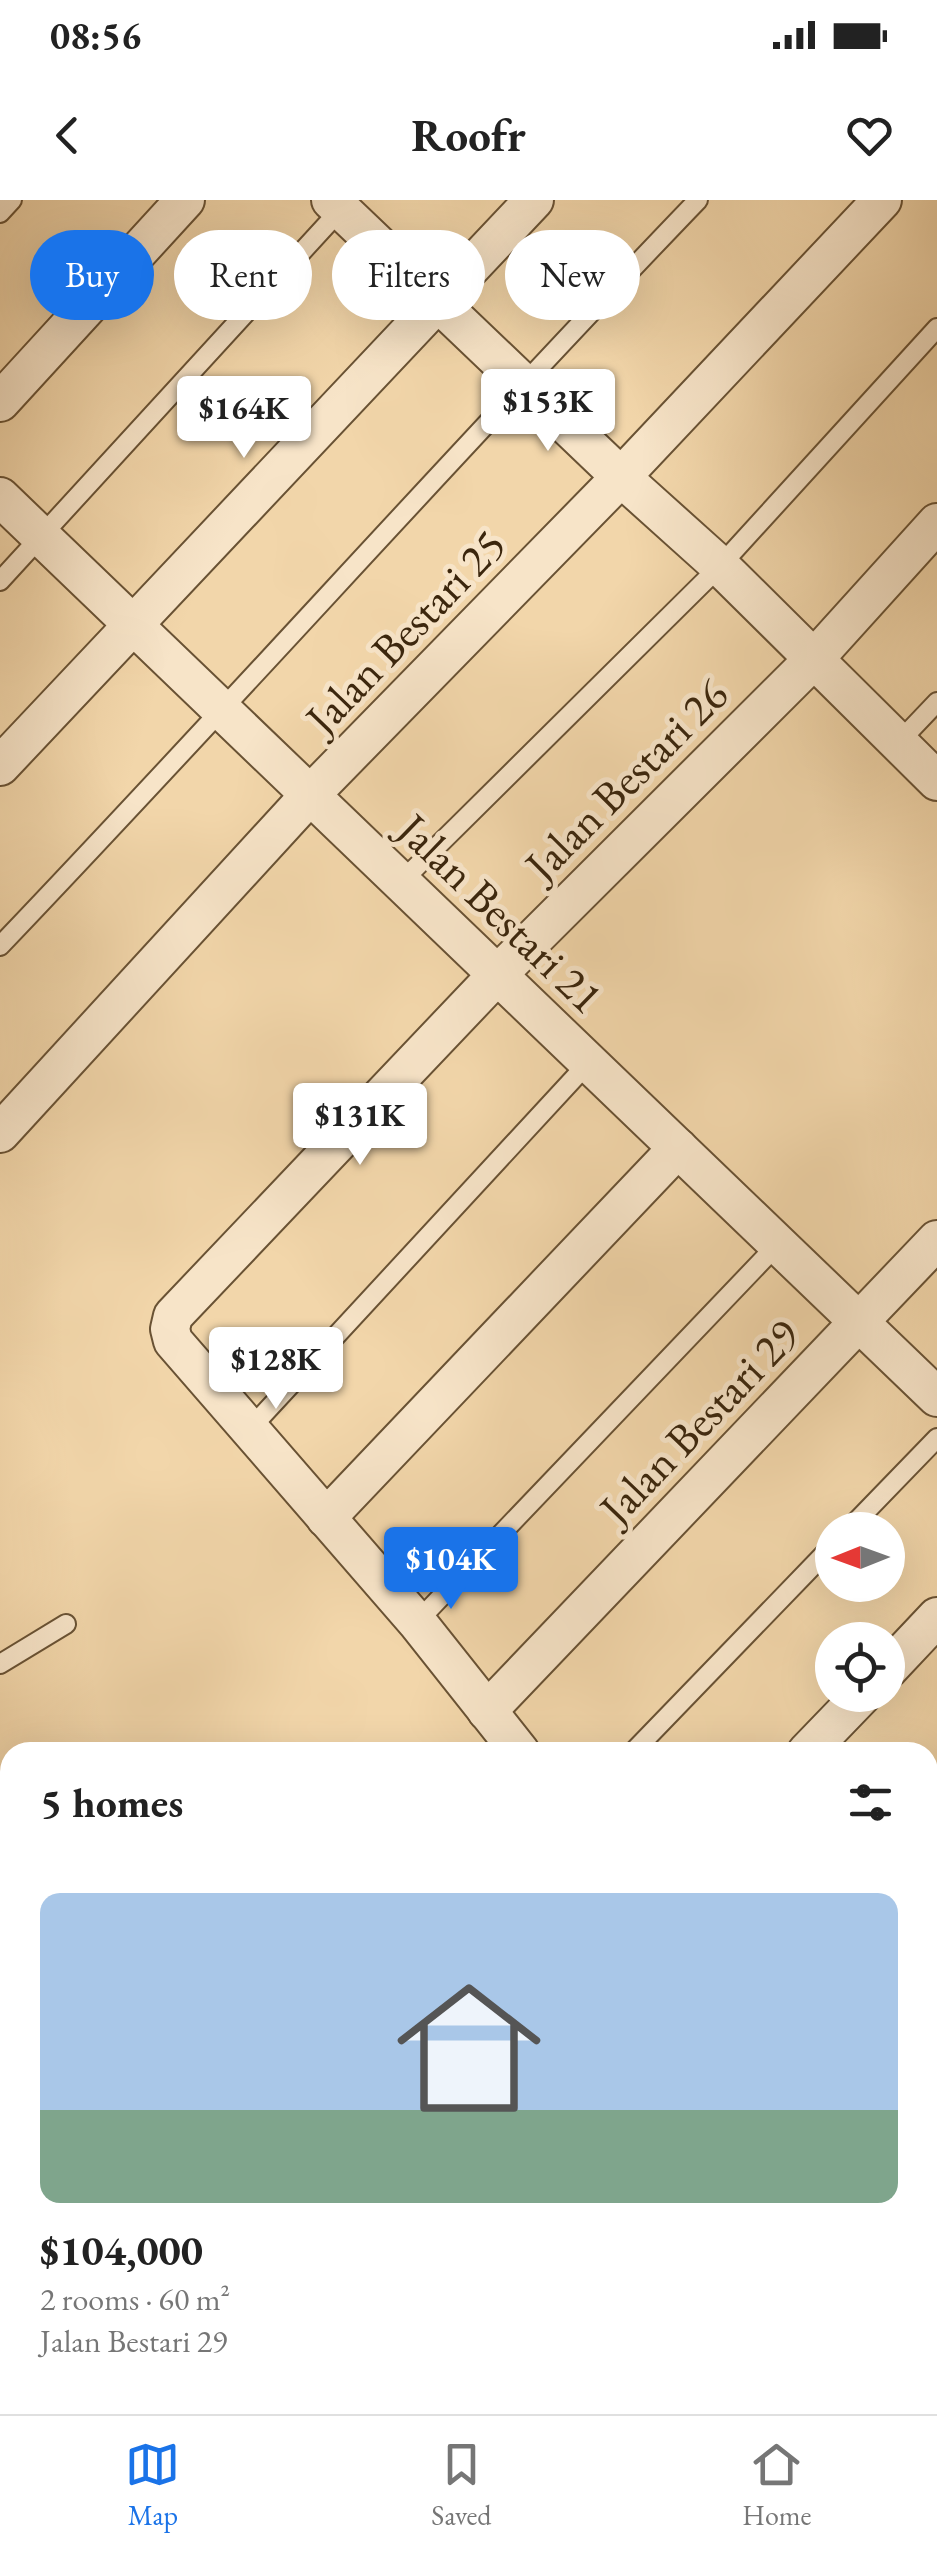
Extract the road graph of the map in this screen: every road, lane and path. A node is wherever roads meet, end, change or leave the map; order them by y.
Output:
1 (12, 200) edge
2 (185, 200) edge
3 (534, 200) edge
4 (698, 200) edge
5 (882, 200) edge
6 (340, 203) edge
7 (0, 213) edge
8 (367, 230) edge
9 (485, 252) edge
10 (421, 320) edge
11 (457, 320) edge
12 (937, 328) edge
13 (522, 383) junction
14 (0, 402) edge
15 (621, 478) junction
16 (0, 497) edge
17 (937, 523) edge
18 (41, 536) junction
19 (720, 566) junction
20 (0, 581) edge
21 (134, 627) junction
22 (814, 659) junction
23 (937, 702) edge
24 (224, 712) junction
25 (898, 742) junction
26 (0, 766) edge
27 (937, 781) edge
28 (310, 796) junction
29 (402, 882) junction
30 (0, 946) edge
31 (497, 974) junction
32 (588, 1062) junction
33 (0, 1133) edge
34 (678, 1148) junction
35 (937, 1240) edge
36 (778, 1246) junction
37 (860, 1322) junction
38 (937, 1396) edge
39 (248, 1430) junction
40 (937, 1438) edge
41 (865, 1512) edge
42 (326, 1518) junction
43 (815, 1564) edge
44 (937, 1618) edge
45 (416, 1622) junction
46 (66, 1624) dead end
47 (905, 1651) edge
48 (0, 1664) edge
49 (487, 1711) junction
50 (846, 1712) edge
51 (512, 1742) edge
52 (643, 1742) edge
53 (817, 1742) edge

1 - 7 lane
2 - 14 street
3 - 9 street
4 - 13 lane
5 - 15 street, Jalan Bestari 25
6 - 8 street
6 - 18 lane
10 - 21 street
11 - 13 street
12 - 19 lane
13 - 15 street
13 - 24 lane
15 - 19 street
15 - 28 street, Jalan Bestari 25
16 - 18 street, Jalan Bestari 21
17 - 22 street, Jalan Bestari 26
18 - 20 lane
18 - 21 street, Jalan Bestari 21
19 - 22 street
19 - 29 lane
21 - 24 street, Jalan Bestari 21
21 - 26 street
22 - 25 street
22 - 31 street, Jalan Bestari 26
23 - 25 lane
24 - 28 street, Jalan Bestari 21
24 - 30 lane
25 - 27 street
28 - 29 street, Jalan Bestari 21
28 - 33 street, Jalan Bestari 25
29 - 31 street, Jalan Bestari 21
31 - 32 street, Jalan Bestari 21
31 - 39 street, Jalan Bestari 26
32 - 34 street, Jalan Bestari 21
32 - 39 lane
34 - 36 street, Jalan Bestari 21
34 - 42 street
35 - 37 street, Jalan Bestari 29
36 - 37 street, Jalan Bestari 21
36 - 45 lane
37 - 38 street, Jalan Bestari 21
37 - 49 street, Jalan Bestari 29
39 - 42 street
40 - 41 lane
42 - 45 street
43 - 52 lane
44 - 47 street
45 - 49 street
46 - 48 lane
49 - 51 street
50 - 53 street

